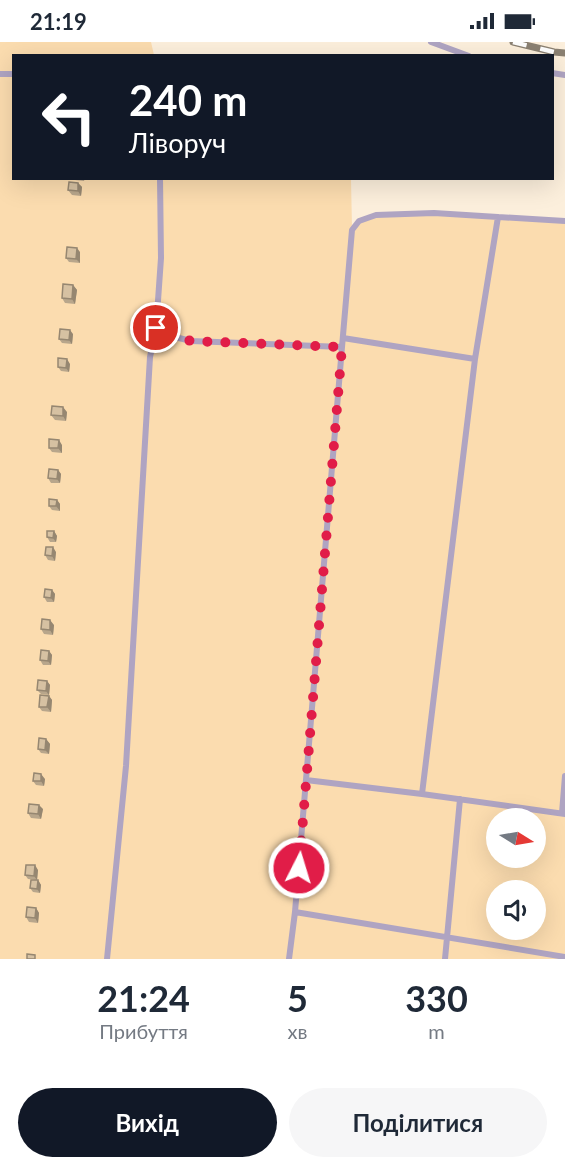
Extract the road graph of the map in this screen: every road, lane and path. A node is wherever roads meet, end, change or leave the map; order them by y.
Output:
1 (431, 42) edge
2 (464, 54) edge
3 (160, 180) edge
4 (498, 217) junction
5 (565, 221) edge
6 (156, 328) junction
7 (343, 338) junction
8 (342, 347) junction
9 (475, 359) junction
10 (565, 776) edge
11 (306, 780) junction
12 (423, 794) junction
13 (460, 800) junction
14 (563, 813) edge
15 (295, 912) junction
16 (447, 938) junction
17 (565, 957) edge
18 (106, 959) edge
19 (289, 959) edge
20 (445, 959) edge

1 - 2 lane
3 - 6 lane
4 - 5 lane
4 - 7 lane
4 - 9 lane
6 - 8 lane
6 - 18 lane
7 - 8 lane
7 - 9 lane
8 - 11 lane
9 - 12 lane
10 - 14 lane
11 - 12 lane
11 - 15 lane
12 - 13 lane
13 - 14 lane
13 - 16 lane
15 - 16 lane
15 - 19 lane
16 - 17 lane
16 - 20 lane

